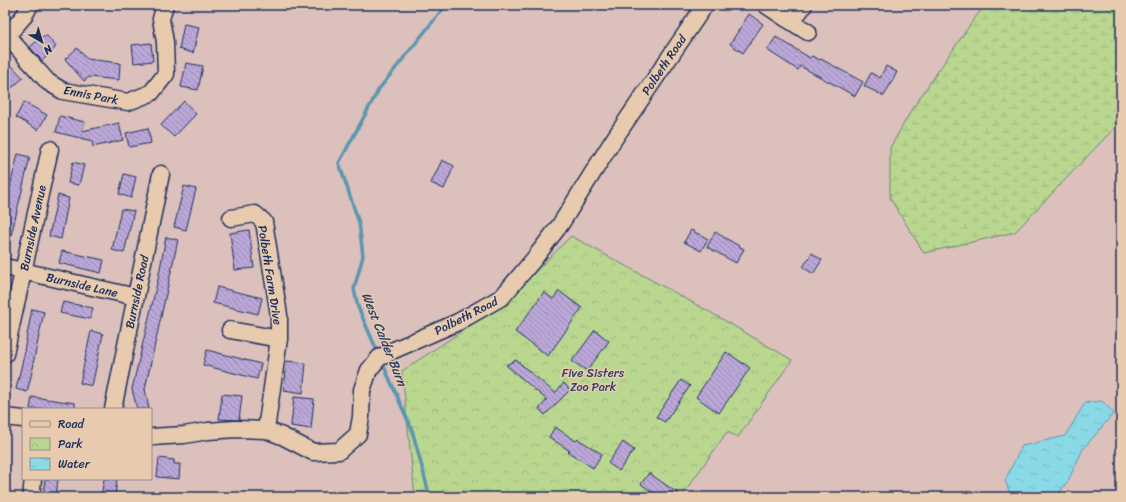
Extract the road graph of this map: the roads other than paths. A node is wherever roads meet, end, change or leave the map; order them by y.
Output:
1 (30, 5) edge
2 (165, 5) edge
3 (705, 5) edge
4 (766, 5) edge
5 (804, 5) edge
6 (787, 19) junction
7 (808, 32) dead end
8 (6, 37) edge
9 (50, 149) dead end
10 (161, 174) dead end
11 (231, 218) dead end
12 (5, 267) edge
13 (24, 271) junction
14 (136, 297) junction
15 (230, 330) dead end
16 (279, 339) junction
17 (5, 354) edge
18 (113, 408) edge
19 (5, 417) edge
20 (22, 419) edge
21 (266, 430) junction
22 (152, 437) edge
23 (33, 480) edge
24 (31, 497) edge

1 - 8 street, Ennis Park
2 - 8 street, Ennis Park
3 - 21 street, Polbeth Road
4 - 6 street
5 - 6 street
6 - 7 street
9 - 13 street, Burnside Avenue
10 - 14 street, Burnside Road
11 - 16 street, Polbeth Farm Drive
12 - 13 street, Burnside Lane
13 - 14 street, Burnside Lane
13 - 17 street, Burnside Avenue
14 - 18 street, Burnside Road
15 - 16 street, Polbeth Farm Drive
16 - 21 street, Polbeth Farm Drive
19 - 20 street
21 - 22 street, Polbeth Road
23 - 24 street

